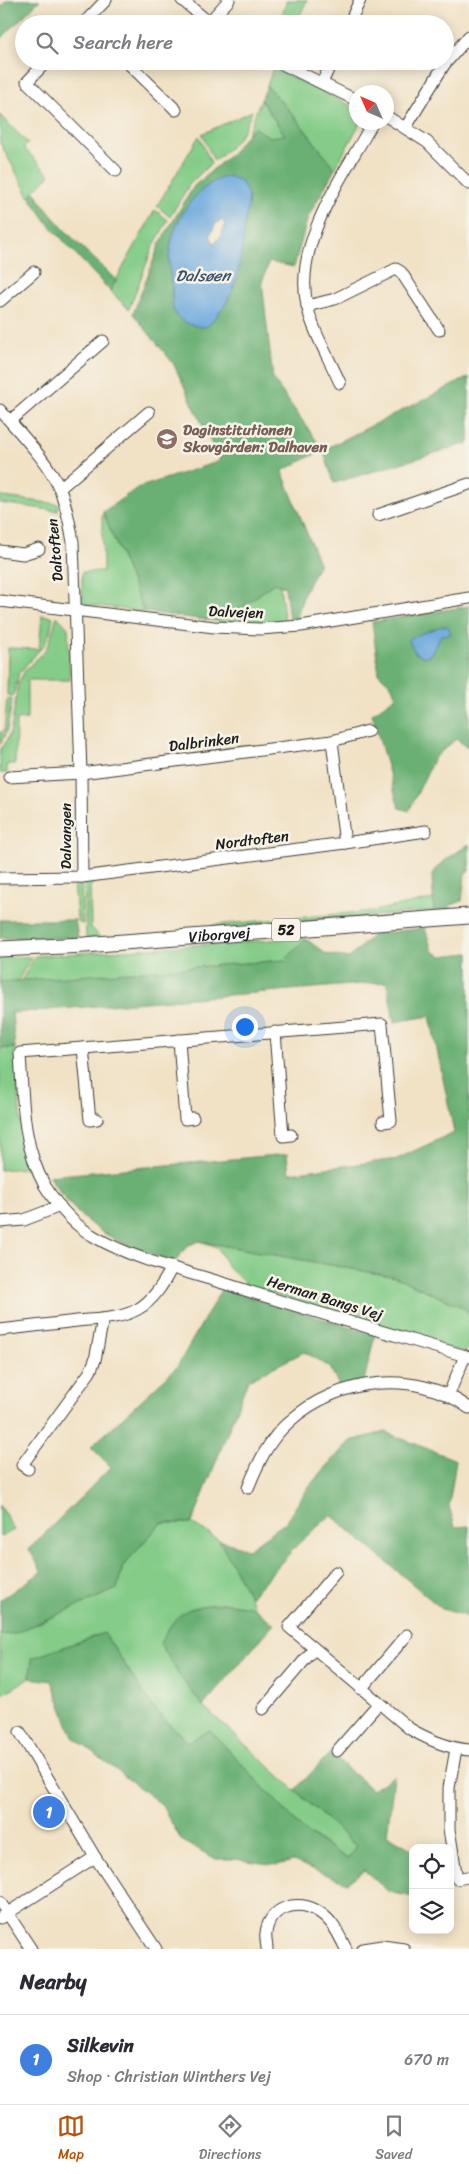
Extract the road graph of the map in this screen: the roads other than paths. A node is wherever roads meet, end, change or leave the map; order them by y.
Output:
1 (106, 0) edge
2 (182, 0) edge
3 (229, 0) edge
4 (360, 0) edge
5 (92, 15) edge
6 (200, 15) edge
7 (217, 15) edge
8 (353, 15) edge
9 (469, 36) edge
10 (454, 53) edge
11 (38, 70) edge
12 (135, 70) edge
13 (295, 70) edge
14 (328, 70) edge
15 (441, 70) edge
16 (322, 83) junction
17 (349, 96) edge
18 (176, 110) dead end
19 (394, 120) edge
20 (406, 127) junction
21 (369, 130) edge
22 (116, 171) dead end
23 (469, 184) edge
24 (34, 272) dead end
25 (0, 301) edge
26 (307, 306) junction
27 (439, 330) dead end
28 (103, 342) dead end
29 (340, 383) dead end
30 (0, 410) edge
31 (149, 412) dead end
32 (10, 421) junction
33 (469, 484) edge
34 (60, 488) junction
35 (378, 514) dead end
36 (39, 549) dead end
37 (0, 551) edge
38 (469, 598) edge
39 (0, 602) edge
40 (75, 610) junction
41 (368, 731) dead end
42 (332, 742) junction
43 (81, 773) junction
44 (9, 777) dead end
45 (426, 830) dead end
46 (344, 843) junction
47 (82, 877) junction
48 (0, 878) edge
49 (469, 916) edge
50 (0, 949) edge
51 (275, 1032) junction
52 (179, 1040) junction
53 (83, 1048) junction
54 (193, 1118) dead end
55 (97, 1119) dead end
56 (383, 1122) dead end
57 (291, 1135) dead end
58 (60, 1206) junction
59 (0, 1222) edge
60 (172, 1267) junction
61 (103, 1318) junction
62 (0, 1330) edge
63 (467, 1356) edge
64 (448, 1396) junction
65 (469, 1408) edge
66 (28, 1470) dead end
67 (248, 1488) dead end
68 (336, 1572) dead end
69 (408, 1635) dead end
70 (314, 1649) junction
71 (360, 1690) junction
72 (378, 1704) junction
73 (263, 1709) dead end
74 (20, 1732) dead end
75 (456, 1749) junction
76 (469, 1750) edge
77 (337, 1751) dead end
78 (95, 1857) junction
79 (467, 1877) dead end
80 (0, 1902) edge
81 (3, 1916) edge
82 (31, 1949) edge
83 (156, 1949) edge
84 (267, 1949) edge
85 (346, 1949) edge
86 (362, 1949) edge
87 (404, 1949) edge

1 - 5 street
2 - 6 street
3 - 7 street
4 - 8 street
9 - 10 street
11 - 22 street
12 - 18 street
13 - 16 street
14 - 16 street
15 - 20 street
16 - 17 street
19 - 20 street
20 - 23 street
21 - 26 street
24 - 25 street
26 - 27 street
26 - 29 street
28 - 32 street
30 - 32 street, Daltoften
31 - 34 street
32 - 34 street, Daltoften
33 - 35 street
34 - 40 street, Daltoften
36 - 37 street
38 - 40 street, Dalvejen
39 - 40 street, Dalvejen
40 - 43 street, Dalvangen
41 - 42 street, Dalbrinken
42 - 43 street, Dalbrinken
42 - 46 street
43 - 44 street
43 - 47 street, Dalvangen
45 - 46 street, Nordtoften
46 - 47 street, Nordtoften
47 - 48 street, Dalvangen
49 - 50 main road, Viborgvej / 52
51 - 52 street, Herman Bangs Vej
51 - 56 street, Herman Bangs Vej
51 - 57 street
52 - 53 street, Herman Bangs Vej
52 - 54 street
53 - 55 street
53 - 58 street, Herman Bangs Vej
58 - 59 street
58 - 60 street, Herman Bangs Vej
60 - 61 street
60 - 63 street, Herman Bangs Vej
61 - 62 street
61 - 66 street
63 - 64 street
64 - 65 street
64 - 67 street
68 - 70 street
69 - 71 street
70 - 71 street
70 - 73 street
71 - 72 street
72 - 75 street
72 - 77 street
74 - 78 street
75 - 76 street
75 - 79 street
78 - 81 street
78 - 83 street
80 - 81 street
81 - 82 street
84 - 85 street
86 - 87 street

